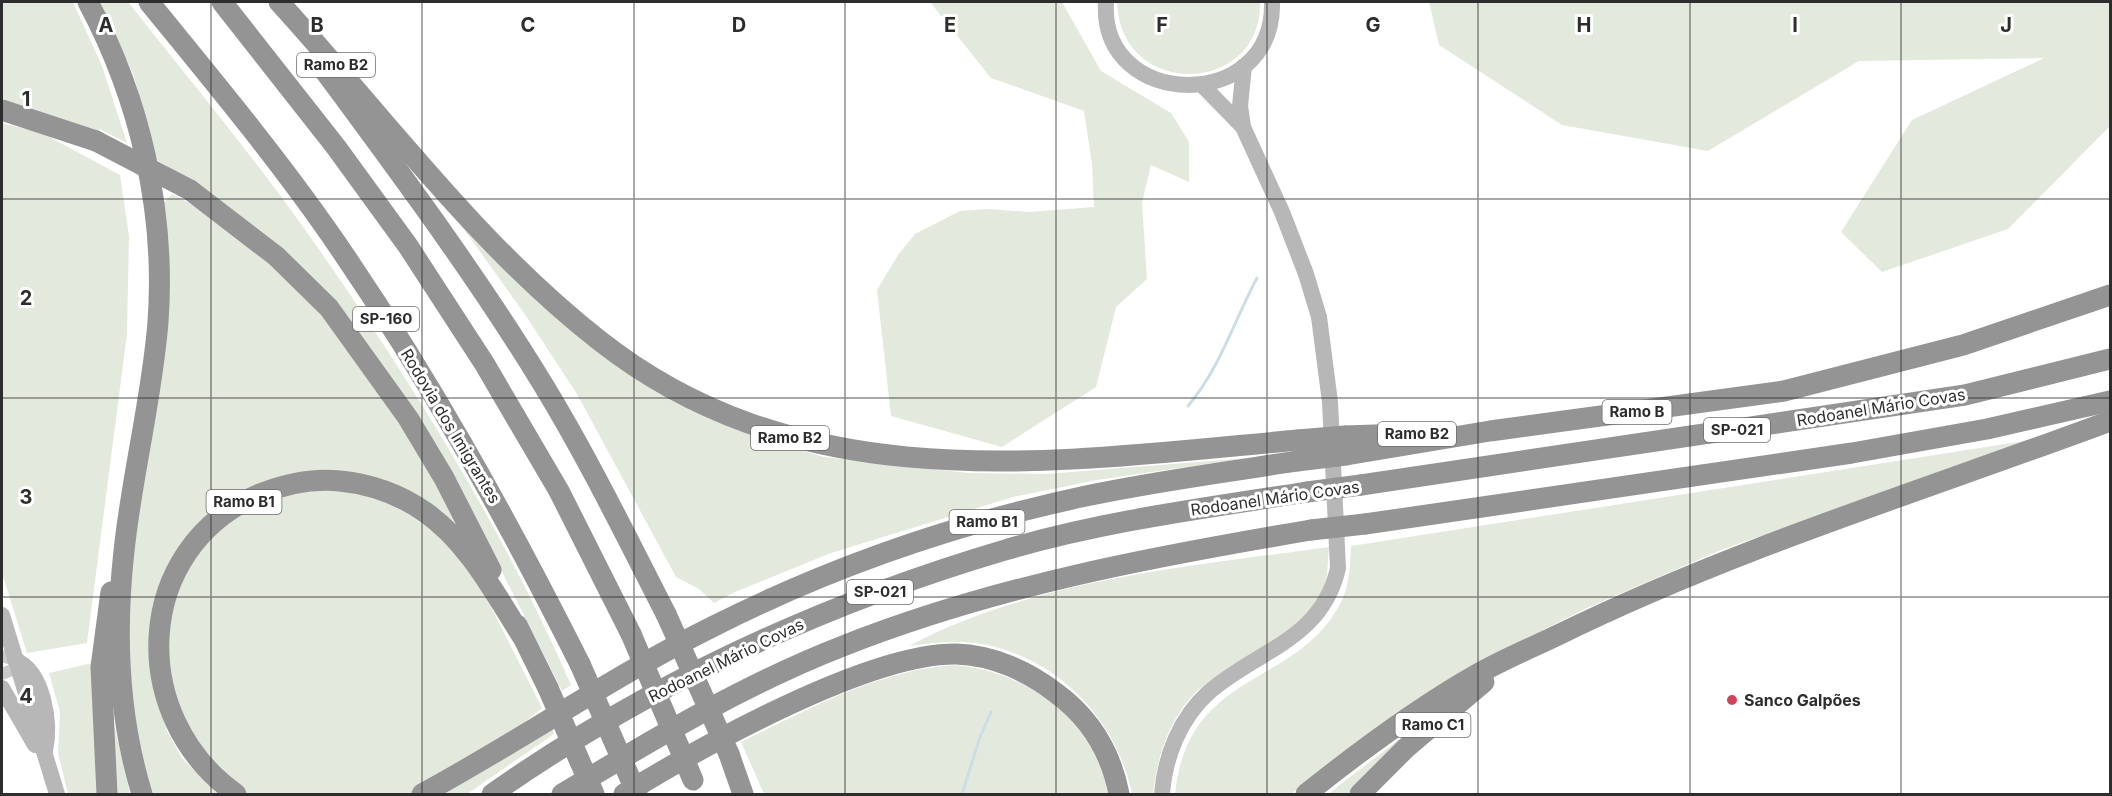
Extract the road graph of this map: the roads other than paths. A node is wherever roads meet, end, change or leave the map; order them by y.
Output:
1 (88, 2) edge
2 (149, 2) edge
3 (222, 2) edge
4 (274, 2) edge
5 (279, 2) edge
6 (1272, 2) edge
7 (1104, 4) edge
8 (1244, 66) junction
9 (1203, 86) junction
10 (2, 110) edge
11 (1243, 127) junction
12 (2110, 295) edge
13 (2110, 359) edge
14 (2110, 400) edge
15 (2110, 421) edge
16 (1490, 431) joint
17 (1345, 446) junction
18 (124, 551) junction
19 (2, 615) edge
20 (522, 636) junction
21 (1508, 659) junction
22 (9, 664) edge
23 (2, 688) edge
24 (44, 755) junction
25 (731, 761) junction
26 (696, 787) edge
27 (57, 795) edge
28 (107, 795) edge
29 (142, 795) edge
30 (236, 795) edge
31 (422, 795) edge
32 (492, 795) edge
33 (562, 795) edge
34 (594, 795) edge
35 (624, 795) edge
36 (637, 795) edge
37 (743, 795) edge
38 (752, 795) edge
39 (1119, 795) edge
40 (1162, 795) edge
41 (1306, 795) edge
42 (1360, 795) edge

1 - 18 highway
2 - 36 highway, Rodovia dos Imigrantes / SP-160, bridge
3 - 26 highway, SP-160, bridge
4 - 25 highway, bridge
5 - 17 highway, Ramo B2, bridge
6 - 8 main road
7 - 9 main road
8 - 9 main road
8 - 11 main road
9 - 11 main road
10 - 20 highway, bridge
11 - 40 main road
12 - 16 highway, Ramo B
13 - 32 highway, Rodoanel Mário Covas / SP-021, bridge
14 - 33 highway, SP-021, bridge
15 - 21 highway
16 - 17 highway, Ramo B2
17 - 31 highway, Ramo B1, bridge
18 - 28 highway
18 - 29 highway
19 - 22 main road
20 - 30 highway, Ramo B1
20 - 34 highway, bridge
21 - 41 highway
21 - 42 highway, Ramo C1
22 - 24 main road
23 - 24 main road
24 - 27 main road
25 - 37 highway
25 - 38 highway
35 - 39 highway

